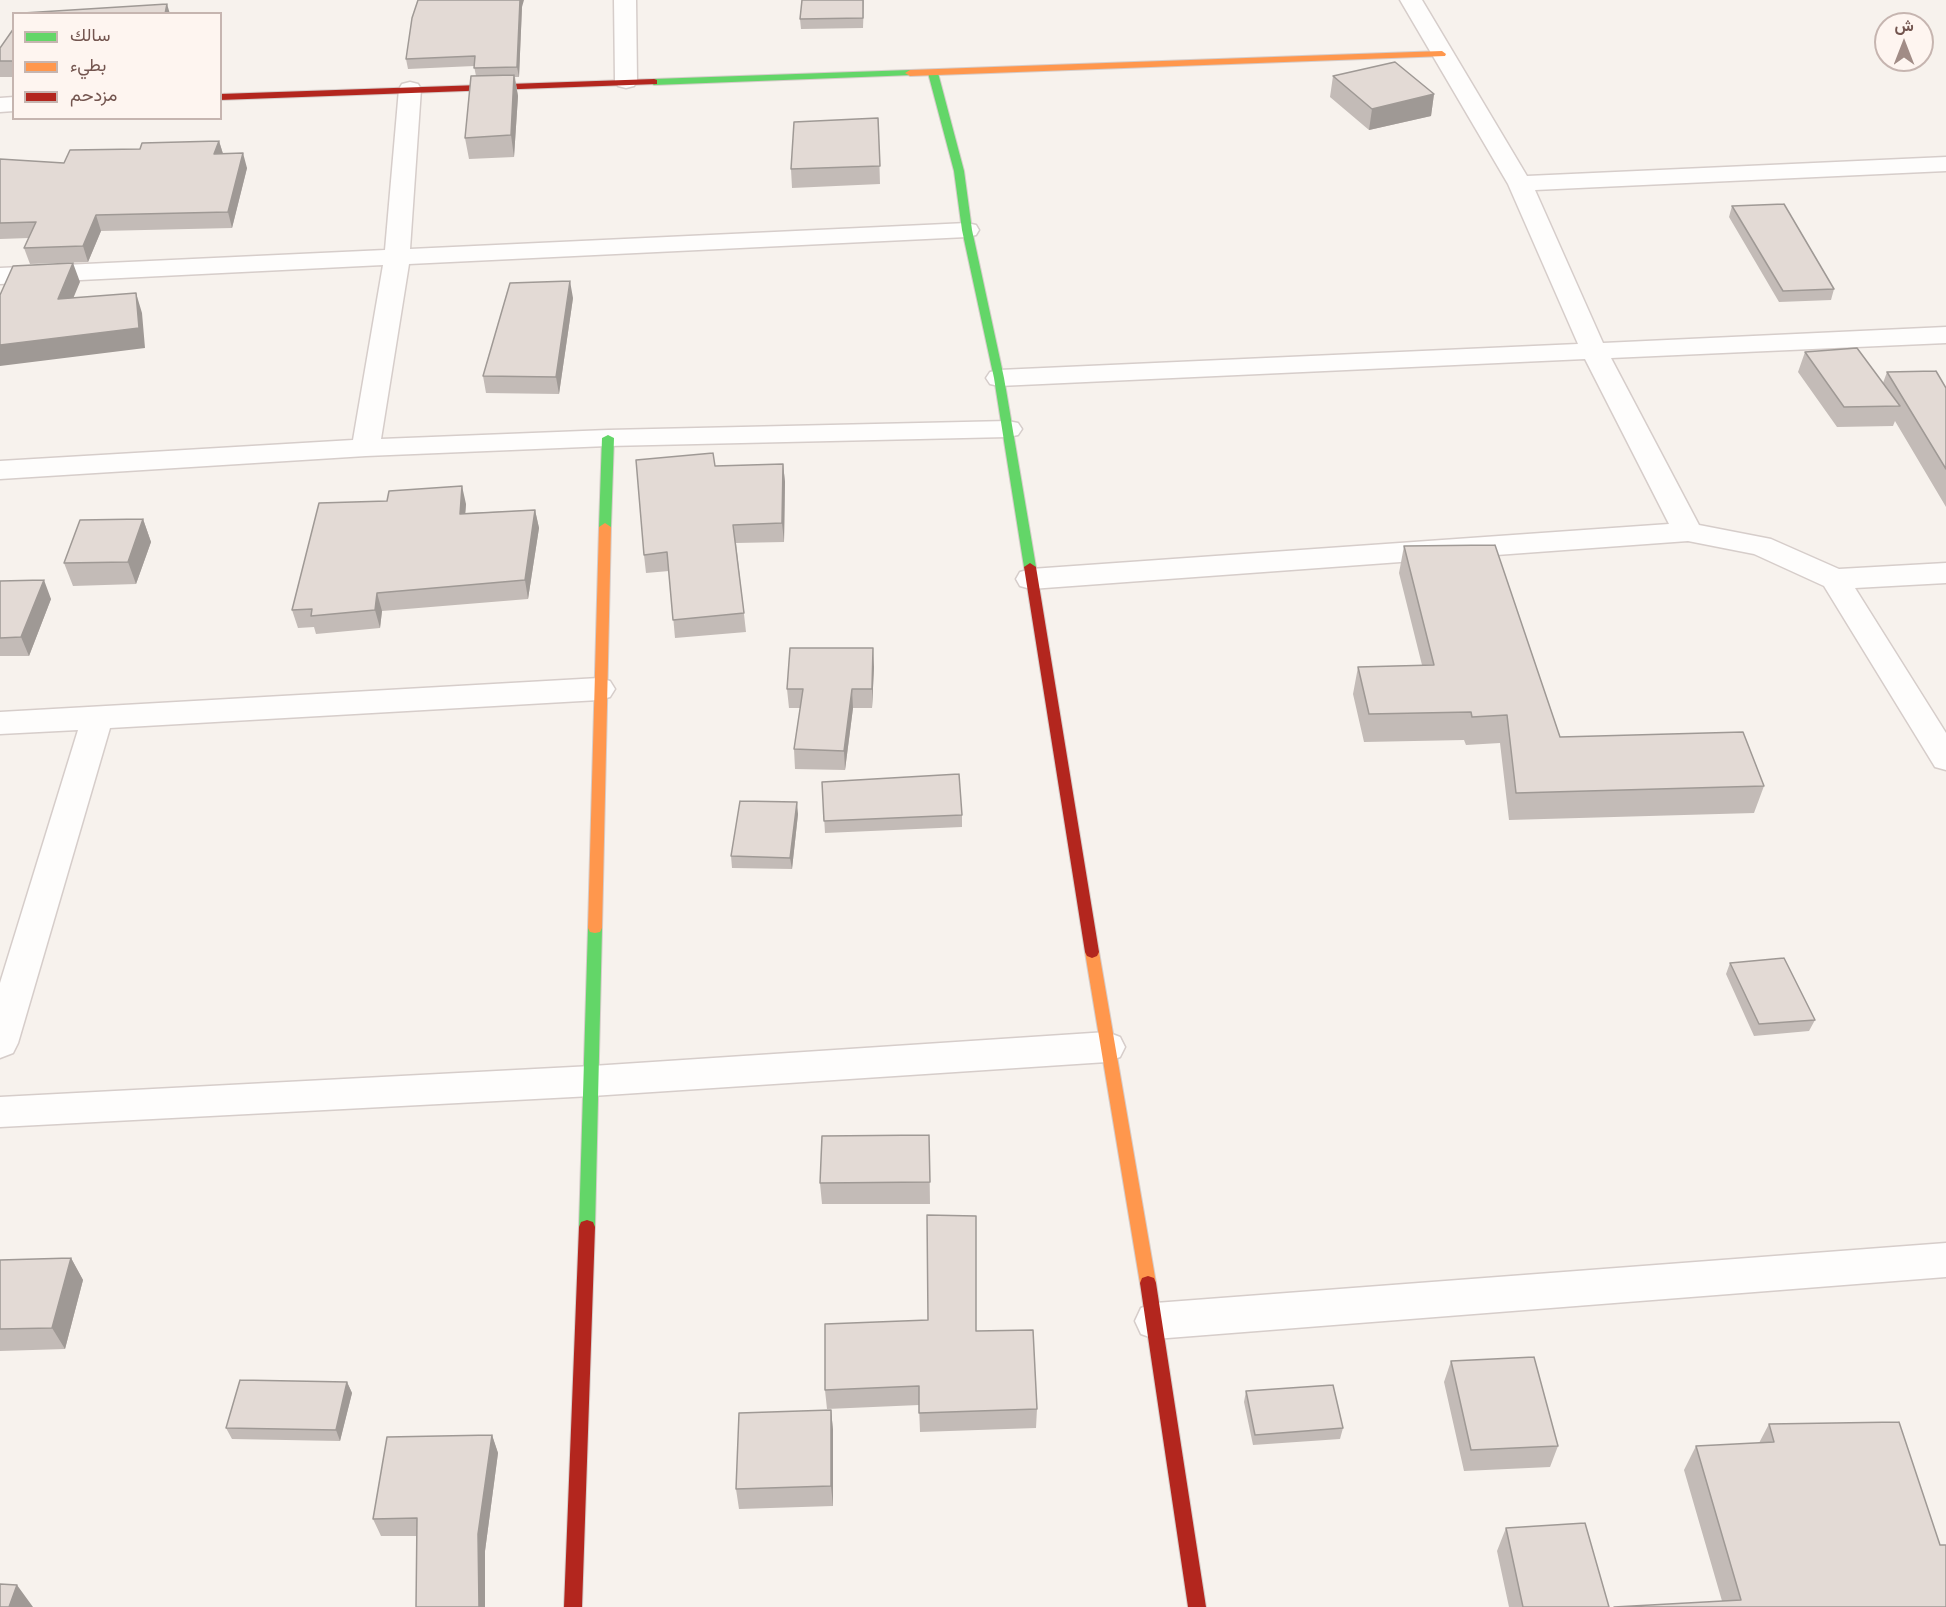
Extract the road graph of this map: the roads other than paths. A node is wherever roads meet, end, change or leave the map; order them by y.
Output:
1 (625, 0) edge
2 (1411, 0) edge
3 (1442, 54) junction
4 (933, 73) junction
5 (626, 81) junction
6 (410, 89) junction
7 (222, 96) edge
8 (1946, 164) edge
9 (1520, 184) junction
10 (967, 230) junction
11 (397, 258) junction
12 (0, 276) edge
13 (1946, 335) edge
14 (1594, 351) junction
15 (999, 378) junction
16 (1008, 429) junction
17 (608, 438) junction
18 (366, 448) junction
19 (0, 470) edge
20 (1688, 532) junction
21 (1946, 573) edge
22 (1031, 579) junction
23 (1835, 579) junction
24 (599, 689) junction
25 (97, 718) junction
26 (0, 723) edge
27 (1946, 759) edge
28 (0, 1044) edge
29 (1107, 1047) junction
30 (592, 1081) junction
31 (0, 1112) edge
32 (1946, 1260) edge
33 (1155, 1320) junction
34 (573, 1607) edge
35 (1197, 1607) edge

1 - 5 street
2 - 3 street
3 - 4 street
3 - 9 street
4 - 5 street
4 - 10 street
5 - 6 street
6 - 7 street
6 - 11 street
8 - 9 street
9 - 14 street
10 - 11 street
10 - 15 street
11 - 12 street
11 - 18 street
13 - 14 street
14 - 15 street
14 - 20 street
15 - 16 street
16 - 17 street
16 - 22 street
17 - 18 street
17 - 24 street
18 - 19 street
20 - 22 street
20 - 23 street
21 - 23 street
22 - 29 street
23 - 27 street
24 - 25 street
24 - 30 street
25 - 26 street
25 - 28 street
29 - 30 street
29 - 33 street
30 - 31 street
30 - 34 street
32 - 33 street
33 - 35 street

